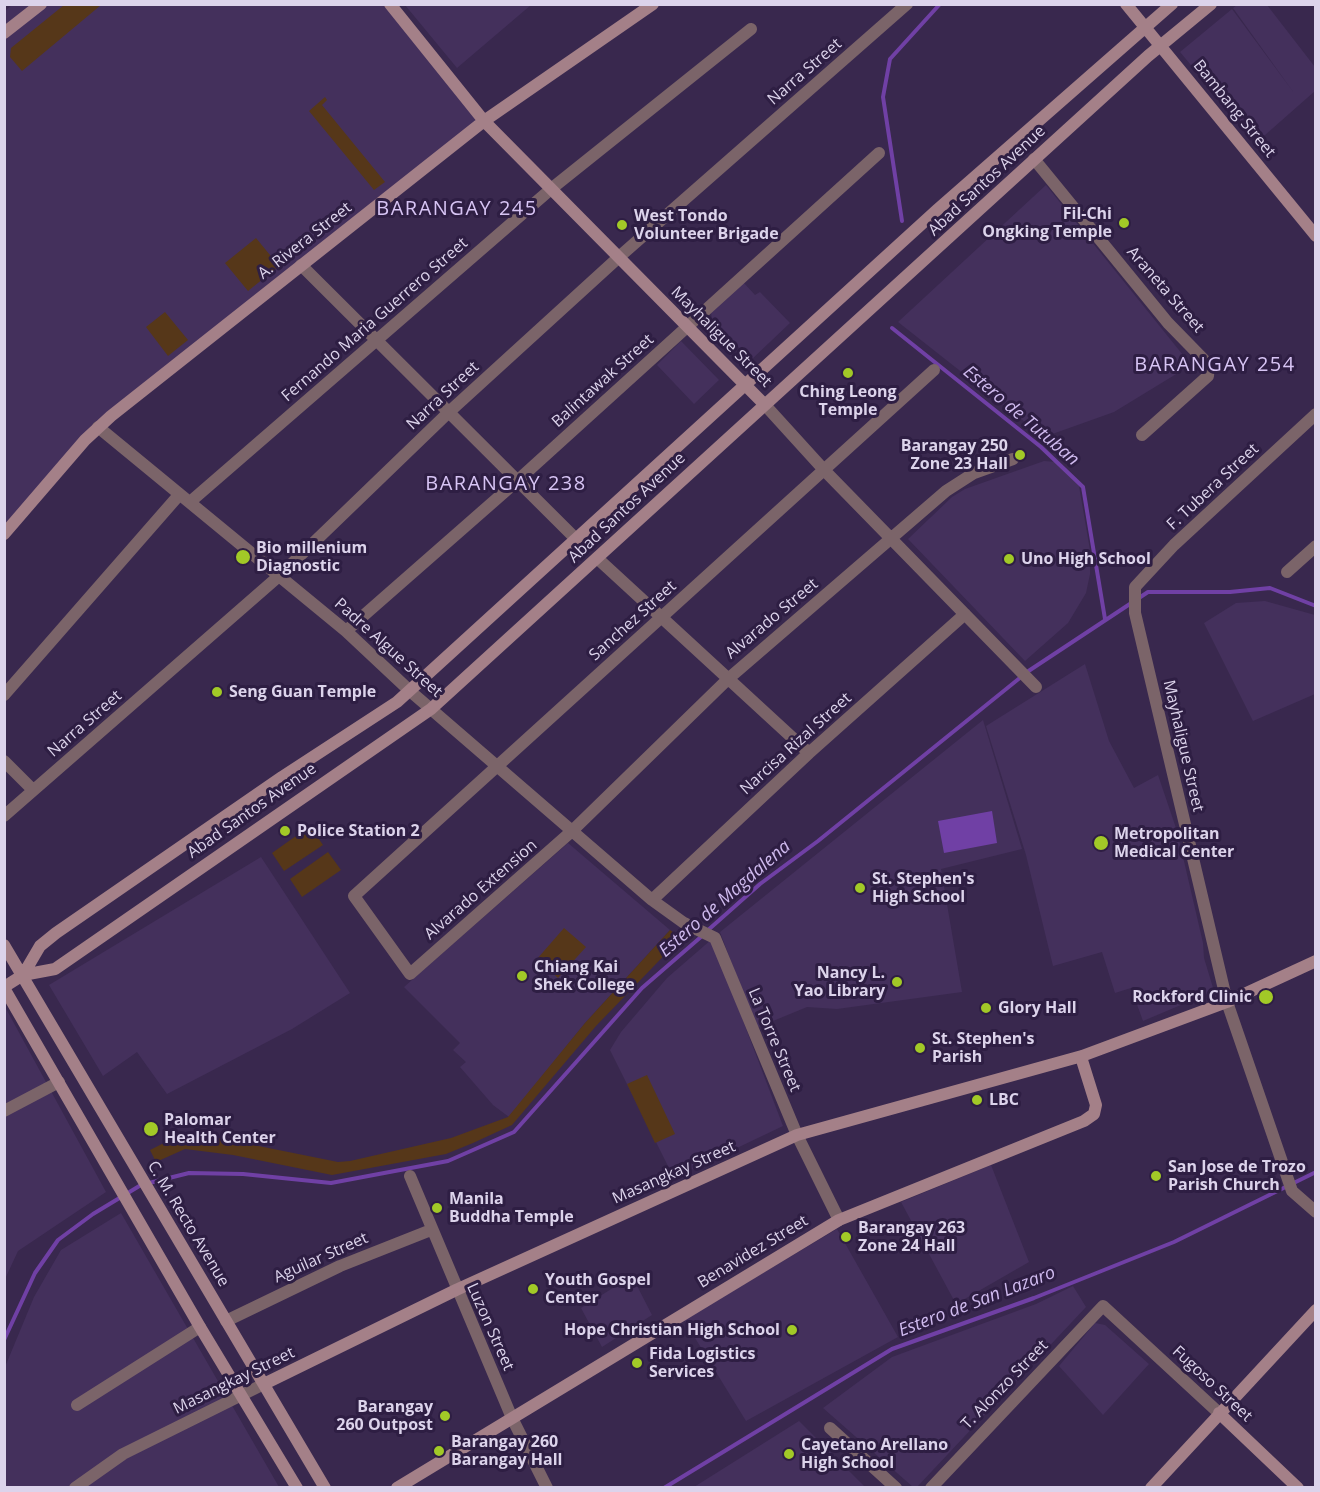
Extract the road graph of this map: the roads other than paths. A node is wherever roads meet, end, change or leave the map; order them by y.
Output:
1 (41, 4) edge
2 (390, 4) edge
3 (653, 4) edge
4 (907, 4) edge
5 (1126, 4) edge
6 (1172, 4) edge
7 (1211, 4) edge
8 (1145, 27) junction
9 (752, 29) dead end
10 (4, 33) edge
11 (1160, 45) junction
12 (484, 121) junction
13 (879, 153) dead end
14 (1034, 159) junction
15 (551, 189) junction
16 (1316, 236) edge
17 (619, 258) junction
18 (301, 266) junction
19 (688, 327) junction
20 (376, 340) junction
21 (934, 369) dead end
22 (746, 386) junction
23 (765, 405) junction
24 (449, 412) junction
25 (1316, 414) edge
26 (98, 427) junction
27 (1142, 435) dead end
28 (1013, 459) dead end
29 (825, 471) junction
30 (517, 481) junction
31 (185, 498) junction
32 (4, 534) edge
33 (893, 538) junction
34 (576, 539) junction
35 (1316, 546) edge
36 (597, 558) junction
37 (1287, 572) dead end
38 (279, 576) junction
39 (1135, 587) joint
40 (965, 614) junction
41 (661, 617) junction
42 (346, 631) junction
43 (728, 678) junction
44 (1033, 684) dead end
45 (410, 691) junction
46 (4, 695) edge
47 (431, 709) junction
48 (808, 753) junction
49 (4, 761) edge
50 (498, 766) junction
51 (33, 790) junction
52 (4, 816) edge
53 (572, 831) junction
54 (652, 900) junction
55 (4, 945) edge
56 (1316, 962) edge
57 (410, 974) joint
58 (23, 975) junction
59 (4, 988) edge
60 (1227, 1002) junction
61 (1081, 1057) junction
62 (59, 1082) junction
63 (4, 1112) edge
64 (797, 1135) junction
65 (410, 1176) dead end
66 (1311, 1208) edge
67 (839, 1220) junction
68 (431, 1230) junction
69 (456, 1290) junction
70 (1103, 1306) joint
71 (1316, 1310) edge
72 (226, 1321) junction
73 (200, 1327) junction
74 (264, 1384) junction
75 (242, 1395) junction
76 (76, 1405) dead end
77 (1219, 1413) junction
78 (512, 1418) junction
79 (830, 1428) dead end
80 (75, 1488) edge
81 (297, 1488) edge
82 (325, 1488) edge
83 (397, 1488) edge
84 (547, 1488) edge
85 (896, 1488) edge
86 (931, 1488) edge
87 (1151, 1488) edge
88 (1298, 1488) edge

1 - 10 main road
2 - 12 main road, Mayhaligue Street
3 - 12 main road, A. Rivera Street
4 - 17 street, Narra Street
5 - 8 main road, Bambang Street
6 - 8 main road, Abad Santos Avenue
7 - 11 main road, Abad Santos Avenue
8 - 11 main road, Bambang Street
8 - 22 main road, Abad Santos Avenue
9 - 15 street, Fernando Maria Guerrero Street
11 - 14 main road, Abad Santos Avenue
11 - 16 main road, Bambang Street
12 - 15 main road, Mayhaligue Street
12 - 18 main road, A. Rivera Street
13 - 19 street, Balintawak Street
14 - 23 main road, Abad Santos Avenue
14 - 27 street, Araneta Street
15 - 17 main road, Mayhaligue Street
15 - 20 street, Fernando Maria Guerrero Street
17 - 19 main road, Mayhaligue Street
17 - 24 street, Narra Street
18 - 20 street
18 - 26 main road, A. Rivera Street
19 - 22 main road, Mayhaligue Street
19 - 30 street, Balintawak Street
20 - 24 street
20 - 31 street, Fernando Maria Guerrero Street
21 - 29 street, Sanchez Street
22 - 23 main road, Mayhaligue Street
22 - 34 main road, Abad Santos Avenue
23 - 29 street, Mayhaligue Street
23 - 36 main road, Abad Santos Avenue
24 - 30 street
24 - 38 street, Narra Street
25 - 39 street, F. Tubera Street
26 - 31 street, Padre Algue Street
26 - 32 main road, A. Rivera Street
28 - 33 street, Alvarado Street
29 - 33 street, Mayhaligue Street
29 - 41 street, Sanchez Street
30 - 34 street
30 - 42 street, Balintawak Street
31 - 38 street, Padre Algue Street
31 - 46 street, Fernando Maria Guerrero Street
33 - 40 street, Mayhaligue Street
33 - 43 street, Alvarado Street
34 - 45 main road, Abad Santos Avenue
35 - 37 street
36 - 41 street
36 - 47 main road, Abad Santos Avenue
38 - 42 street, Padre Algue Street
38 - 51 street, Narra Street
39 - 60 street, Mayhaligue Street
40 - 44 street, Mayhaligue Street
40 - 48 street, Narcisa Rizal Street
41 - 43 street
41 - 50 street, Sanchez Street
42 - 45 street, Padre Algue Street
43 - 48 street
43 - 53 street, Alvarado Street
45 - 47 street, Padre Algue Street
45 - 58 main road, Abad Santos Avenue
47 - 50 street, Padre Algue Street
47 - 58 main road, Abad Santos Avenue
48 - 54 street, Narcisa Rizal Street
49 - 51 street
50 - 53 street, Padre Algue Street
50 - 57 street, Sanchez Street
51 - 52 street, Narra Street
53 - 54 street, Padre Algue Street
53 - 57 street, Alvarado Extension
54 - 64 street, La Torre Street
55 - 58 main road, C. M. Recto Avenue
56 - 60 main road, Masangkay Street
58 - 59 main road, Abad Santos Avenue
58 - 72 main road, C. M. Recto Avenue
59 - 62 main road
60 - 61 main road, Masangkay Street
60 - 66 street, Mayhaligue Street
61 - 64 main road, Masangkay Street
61 - 67 main road, Benavidez Street
62 - 63 street
62 - 73 main road
64 - 67 street, La Torre Street
64 - 69 main road, Masangkay Street
65 - 68 street, Luzon Street
67 - 78 main road, Benavidez Street
68 - 69 street, Luzon Street
68 - 72 street, Aguilar Street
69 - 74 main road, Masangkay Street
69 - 78 street, Luzon Street
70 - 77 street, Fugoso Street
70 - 86 street, T. Alonzo Street
71 - 77 main road
72 - 74 main road, C. M. Recto Avenue
73 - 75 main road
73 - 76 street
74 - 75 street, Masangkay Street
74 - 82 main road, C. M. Recto Avenue
75 - 80 street, Masangkay Street
75 - 81 main road
77 - 87 main road
77 - 88 main road, Fugoso Street
78 - 83 main road, Benavidez Street
78 - 84 street, Luzon Street
79 - 85 street

